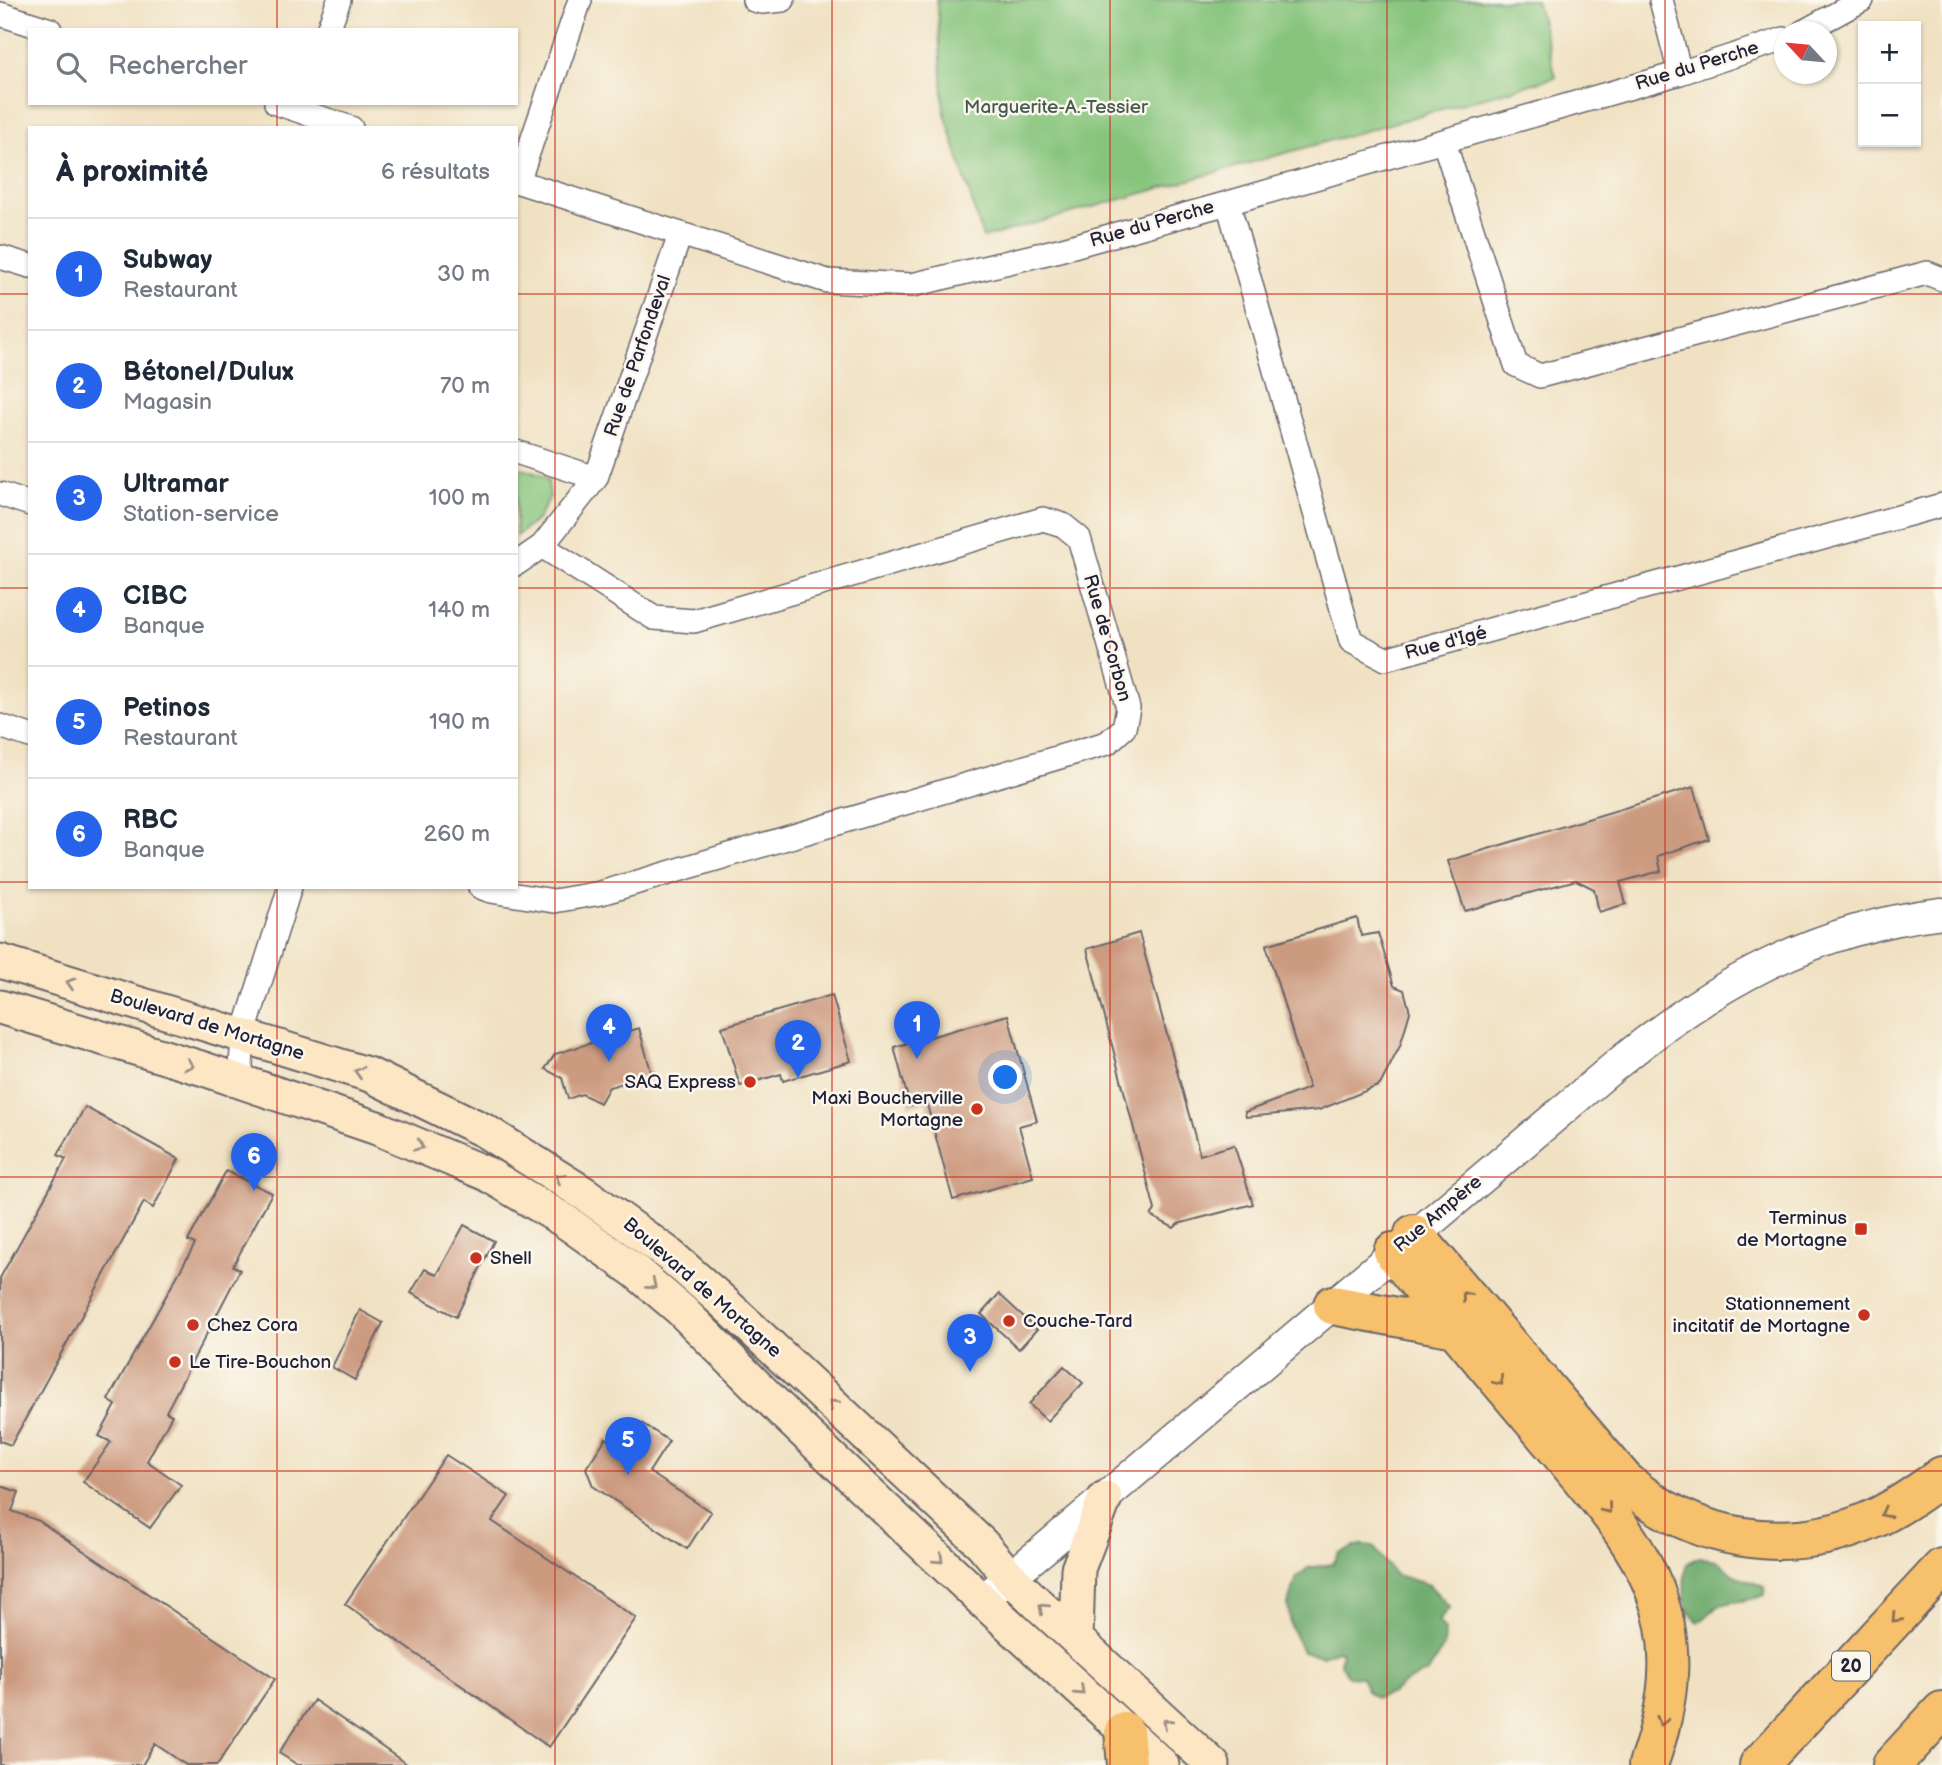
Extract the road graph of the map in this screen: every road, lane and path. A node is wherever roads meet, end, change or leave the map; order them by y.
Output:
1 (339, 0) edge
2 (580, 0) edge
3 (754, 0) edge
4 (783, 0) edge
5 (1661, 0) edge
6 (1862, 0) edge
7 (0, 14) edge
8 (1823, 21) edge
9 (44, 28) edge
10 (329, 28) edge
11 (1774, 42) edge
12 (1680, 73) junction
13 (300, 107) edge
14 (346, 126) edge
15 (1444, 142) junction
16 (518, 179) edge
17 (518, 182) edge
18 (1228, 203) junction
19 (680, 234) junction
20 (0, 257) edge
21 (28, 266) edge
22 (1942, 279) edge
23 (518, 453) edge
24 (596, 478) junction
25 (0, 494) edge
26 (28, 503) edge
27 (1942, 505) edge
28 (542, 546) junction
29 (518, 563) edge
30 (0, 726) edge
31 (28, 735) edge
32 (289, 889) edge
33 (486, 889) edge
34 (1942, 913) edge
35 (0, 961) edge
36 (0, 1007) edge
37 (243, 1036) junction
38 (240, 1081) junction
39 (1404, 1243) junction
40 (1333, 1305) junction
41 (1455, 1328) junction
42 (1942, 1476) edge
43 (1105, 1497) junction
44 (1942, 1568) edge
45 (1010, 1577) junction
46 (982, 1600) junction
47 (1076, 1638) junction
48 (1942, 1711) edge
49 (1126, 1748) edge
50 (1162, 1765) edge
51 (1213, 1765) edge
52 (1648, 1765) edge
53 (1759, 1765) edge
54 (1892, 1765) edge

1 - 10 street
2 - 16 street
3 - 4 street
5 - 12 street
6 - 8 street
7 - 9 street
11 - 12 street, Rue du Perche
12 - 15 street, Rue du Perche
13 - 14 street
15 - 18 street, Rue du Perche
15 - 22 street
17 - 19 street, Rue du Perche
18 - 19 street, Rue du Perche
18 - 27 street, Rue d'Igé
19 - 24 street, Rue de Parfondeval
20 - 21 street
23 - 24 street
24 - 28 street, Rue de Parfondeval
25 - 26 street
28 - 29 street, Rue de Parfondeval
28 - 33 street, Rue de Corbon
30 - 31 street
32 - 37 street
34 - 39 street, Rue Ampère
37 -> 35 main road, Boulevard de Mortagne
36 -> 38 main road, Boulevard de Mortagne
37 - 38 street
45 -> 37 main road, Boulevard de Mortagne
38 -> 46 main road, Boulevard de Mortagne
39 - 40 street, Rue Ampère
39 - 41 highway
42 -> 39 highway
40 - 41 highway
40 - 43 street, Rue Ampère
41 -> 52 highway
43 - 45 street, Rue Ampère
43 - 47 main road
44 -> 53 highway, 20
45 - 46 street, Rue Ampère
47 -> 45 main road, Boulevard de Mortagne
46 -> 49 main road, Boulevard de Mortagne
51 -> 47 main road, Boulevard de Mortagne
48 - 54 highway
49 - 50 main road, Boulevard de Mortagne

